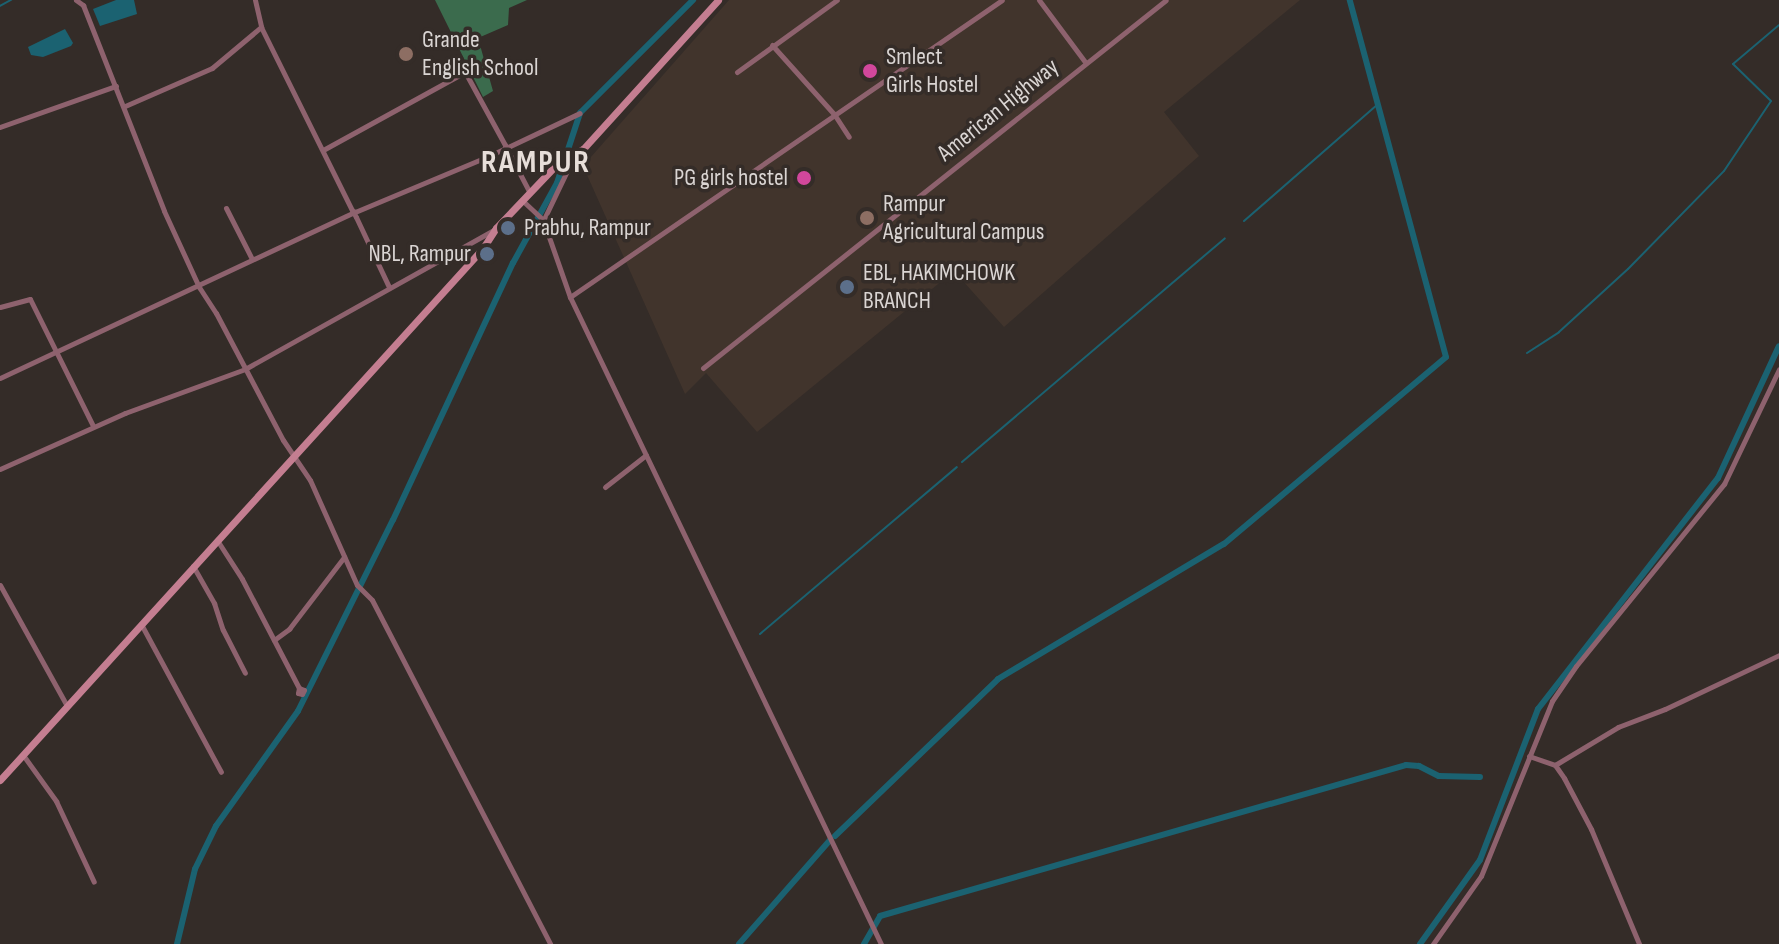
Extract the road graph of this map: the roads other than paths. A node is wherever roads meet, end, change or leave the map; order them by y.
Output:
1 (76, 0) edge
2 (255, 0) edge
3 (718, 0) edge
4 (837, 0) edge
5 (1002, 0) edge
6 (1039, 0) edge
7 (1166, 0) edge
8 (261, 27) junction
9 (772, 45) junction
10 (1085, 62) junction
11 (737, 72) dead end
12 (116, 86) junction
13 (125, 106) junction
14 (580, 113) dead end
15 (834, 114) junction
16 (0, 127) edge
17 (849, 137) dead end
18 (323, 150) junction
19 (572, 156) junction
20 (531, 194) junction
21 (524, 202) junction
22 (226, 208) dead end
23 (542, 218) junction
24 (496, 228) junction
25 (252, 259) junction
26 (198, 285) junction
27 (389, 287) junction
28 (570, 297) junction
29 (0, 307) edge
30 (54, 350) junction
31 (703, 368) dead end
32 (245, 369) junction
33 (1779, 369) edge
34 (0, 378) edge
35 (93, 426) junction
36 (293, 455) junction
37 (646, 455) junction
38 (0, 469) edge
39 (605, 487) dead end
40 (216, 539) junction
41 (344, 557) junction
42 (192, 566) junction
43 (0, 585) edge
44 (140, 623) junction
45 (274, 640) junction
46 (1779, 655) edge
47 (245, 673) dead end
48 (299, 688) dead end
49 (66, 704) junction
50 (22, 754) junction
51 (1529, 756) junction
52 (1555, 765) junction
53 (221, 772) dead end
54 (0, 780) edge
55 (94, 882) dead end
56 (550, 944) edge
57 (881, 944) edge
58 (1433, 944) edge
59 (1639, 944) edge

1 - 12 street
2 - 8 street
3 - 19 main road
4 - 9 street
5 - 15 street
6 - 10 street
7 - 10 street, American Highway
8 - 13 street
8 - 18 street
9 - 11 street
9 - 15 street
10 - 31 street, American Highway
12 - 13 street
12 - 16 street
13 - 26 street
14 - 25 street
15 - 17 street
15 - 28 street
18 - 20 street
18 - 27 street
19 - 20 main road
19 - 23 street
20 - 21 main road
21 - 23 street
21 - 24 main road
22 - 25 street
23 - 28 street
24 - 27 street
24 - 36 main road
25 - 26 street
26 - 30 street
26 - 32 street
27 - 32 street
28 - 37 street
29 - 30 street
30 - 34 street
30 - 35 street
32 - 35 street
32 - 36 street
33 - 51 street
35 - 38 street
36 - 40 main road
36 - 41 street
37 - 39 street
37 - 57 street
40 - 42 main road
40 - 45 street
41 - 45 street
41 - 56 street
42 - 44 main road
42 - 47 street
43 - 49 street
44 - 49 main road
44 - 53 street
45 - 48 street
46 - 52 street
49 - 50 main road
50 - 54 main road
50 - 55 street
51 - 52 street
51 - 58 street
52 - 59 street

